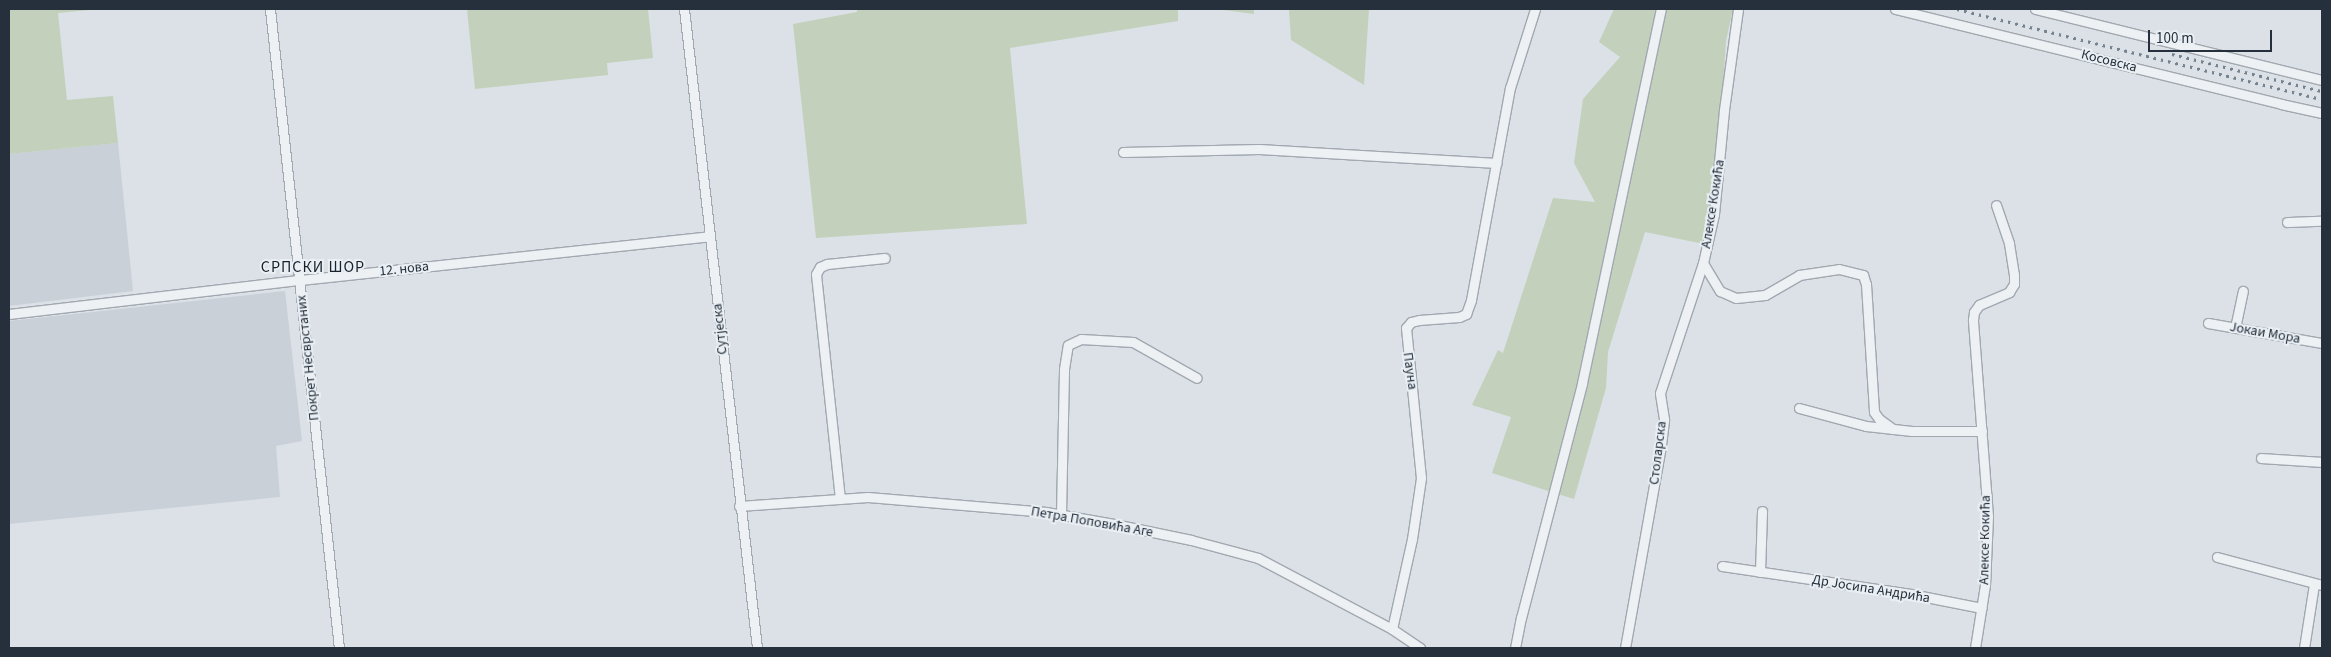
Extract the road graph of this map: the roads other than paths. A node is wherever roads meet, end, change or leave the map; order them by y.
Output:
1 (270, 9) edge
2 (684, 9) edge
3 (1535, 9) edge
4 (1661, 9) edge
5 (1738, 9) edge
6 (1895, 9) edge
7 (2035, 9) edge
8 (2322, 80) edge
9 (2322, 113) edge
10 (1123, 152) dead end
11 (1497, 163) junction
12 (1996, 205) dead end
13 (2322, 221) edge
14 (2287, 222) dead end
15 (710, 236) junction
16 (885, 258) dead end
17 (1703, 262) junction
18 (300, 280) junction
19 (2243, 291) dead end
20 (9, 314) edge
21 (2208, 323) dead end
22 (2235, 328) junction
23 (2322, 343) edge
24 (1197, 378) dead end
25 (1799, 408) dead end
26 (1893, 429) junction
27 (1982, 431) junction
28 (2261, 458) dead end
29 (2322, 462) edge
30 (840, 499) junction
31 (740, 506) junction
32 (1762, 511) dead end
33 (1061, 514) junction
34 (2217, 557) dead end
35 (1722, 566) dead end
36 (1760, 572) junction
37 (2318, 585) edge
38 (1982, 608) junction
39 (1392, 629) junction
40 (338, 648) edge
41 (758, 648) edge
42 (1420, 648) edge
43 (1515, 648) edge
44 (1625, 648) edge
45 (1975, 648) edge
46 (2304, 648) edge

1 - 18 street, Покрет Несврстаних
2 - 15 street, Сутјеска
3 - 11 street, Пауна
4 - 43 street
5 - 17 street, Алексе Кокића
6 - 9 street, Косовска
7 - 8 street
10 - 11 street
11 - 39 street, Пауна
12 - 27 street, Алексе Кокића
13 - 14 street
15 - 18 street, 12. нова
15 - 31 street, Сутјеска
16 - 30 street
17 - 26 street, Алексе Кокића
17 - 44 street, Столарска
18 - 20 street, 12. нова
18 - 40 street, Покрет Несврстаних
19 - 22 street
21 - 22 street, Јокаи Мора
22 - 23 street, Јокаи Мора
24 - 33 street
25 - 26 street
26 - 27 street
27 - 38 street, Алексе Кокића
28 - 29 street
30 - 31 street, Петра Поповића Аге
30 - 33 street, Петра Поповића Аге
31 - 41 street, Сутјеска
32 - 36 street
33 - 39 street, Петра Поповића Аге
34 - 37 street
35 - 36 street, Др Јосипа Андрића
36 - 38 street, Др Јосипа Андрића
37 - 46 street
38 - 45 street, Алексе Кокића
39 - 42 street, Петра Поповића Аге

